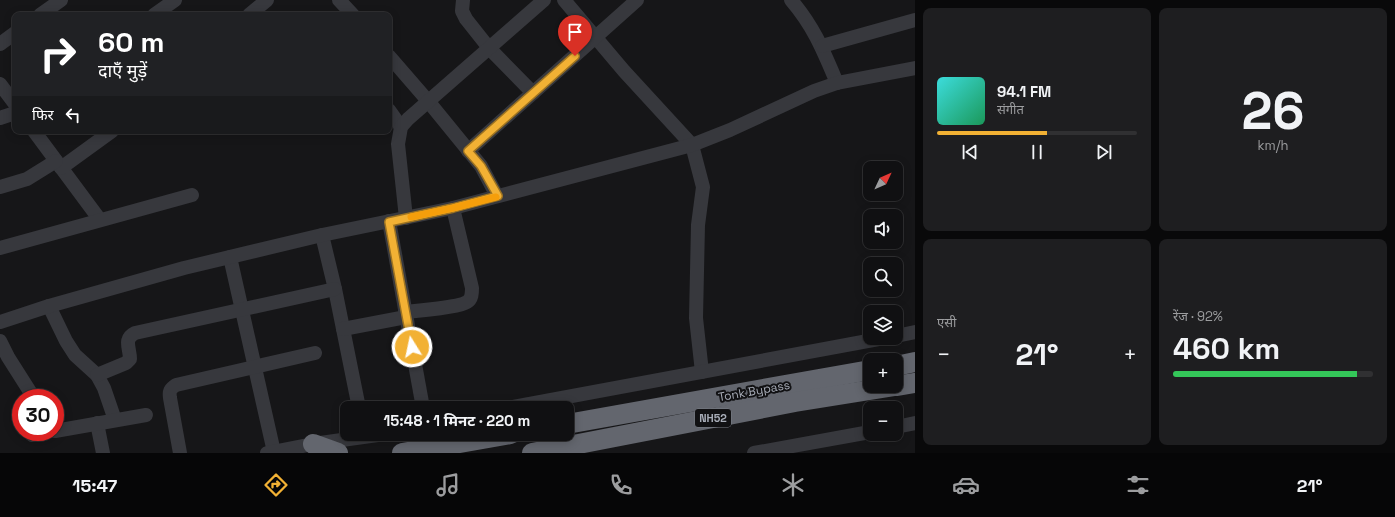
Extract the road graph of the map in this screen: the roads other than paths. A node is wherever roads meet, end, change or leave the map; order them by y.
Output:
1 (61, 0) edge
2 (175, 0) edge
3 (266, 0) edge
4 (339, 0) edge
5 (463, 0) edge
6 (544, 0) edge
7 (564, 0) edge
8 (637, 0) edge
9 (791, 0) edge
10 (44, 12) edge
11 (158, 12) edge
12 (252, 12) edge
13 (350, 12) edge
14 (915, 20) edge
15 (12, 35) edge
16 (596, 38) junction
17 (0, 44) edge
18 (822, 46) junction
19 (489, 48) junction
20 (392, 59) edge
21 (915, 68) edge
22 (837, 83) junction
23 (0, 84) edge
24 (533, 93) junction
25 (12, 100) edge
26 (428, 101) junction
27 (12, 113) edge
28 (392, 114) edge
29 (0, 118) edge
30 (402, 127) junction
31 (36, 134) edge
32 (107, 134) edge
33 (692, 145) junction
34 (468, 151) junction
35 (59, 164) junction
36 (0, 186) edge
37 (192, 195) dead end
38 (498, 196) junction
39 (453, 208) junction
40 (406, 218) junction
41 (100, 220) junction
42 (389, 222) junction
43 (322, 235) junction
44 (0, 248) edge
45 (230, 257) junction
46 (335, 289) junction
47 (49, 306) junction
48 (242, 310) junction
49 (406, 314) junction
50 (0, 322) edge
51 (343, 329) junction
52 (915, 332) edge
53 (903, 335) edge
54 (0, 341) edge
55 (863, 342) edge
56 (315, 353) dead end
57 (915, 362) edge
58 (903, 365) edge
59 (254, 367) junction
60 (863, 371) edge
61 (702, 372) junction
62 (97, 375) junction
63 (915, 383) edge
64 (903, 385) edge
65 (28, 389) edge
66 (863, 391) edge
67 (358, 401) edge
68 (422, 401) edge
69 (545, 401) edge
70 (146, 415) dead end
71 (116, 420) junction
72 (574, 423) edge
73 (915, 423) edge
74 (97, 424) junction
75 (903, 426) edge
76 (64, 429) edge
77 (863, 433) edge
78 (340, 440) edge
79 (470, 441) edge
80 (313, 444) junction
81 (270, 452) edge
82 (103, 453) edge
83 (180, 453) edge
84 (338, 453) edge
85 (402, 453) edge
86 (532, 453) edge
87 (754, 453) edge

1 - 10 street
2 - 11 street
3 - 12 street
4 - 13 street
5 - 19 street
6 - 19 street
7 - 16 street
8 - 16 street
9 - 18 street
14 - 18 street
15 - 17 street
16 - 24 street
16 - 33 street
18 - 22 street
19 - 24 street
19 - 26 street
20 - 26 street
21 - 22 street
22 - 33 street
23 - 25 street
24 - 34 street
26 - 30 street
26 - 34 street
27 - 29 street
28 - 30 street
30 - 40 street
31 - 35 street
32 - 35 street
33 - 38 street
33 - 61 street
34 - 38 street
35 - 36 street
35 - 41 street
37 - 41 street
38 - 39 street
39 - 40 street
39 - 49 street
40 - 42 street
41 - 44 street
42 - 43 street
42 - 49 street
43 - 45 street
43 - 46 street
45 - 47 street
45 - 48 street
46 - 48 street
46 - 51 street
47 - 50 street
47 - 62 street
48 - 59 street
48 - 62 street
49 - 51 street
49 - 68 street
51 - 67 street
52 - 53 street
54 - 65 street
55 - 61 street
56 - 59 street
57 - 58 highway
59 - 81 street
59 - 83 street
60 - 72 highway, Tonk Bypass / NH52
61 - 69 street
62 - 71 street
63 - 64 highway, NH52
66 - 86 highway, NH52
70 - 71 street
71 - 74 street
73 - 75 street
74 - 76 street
74 - 82 street
77 - 87 street
78 - 80 street
79 - 85 highway
80 - 81 street
80 - 84 highway

